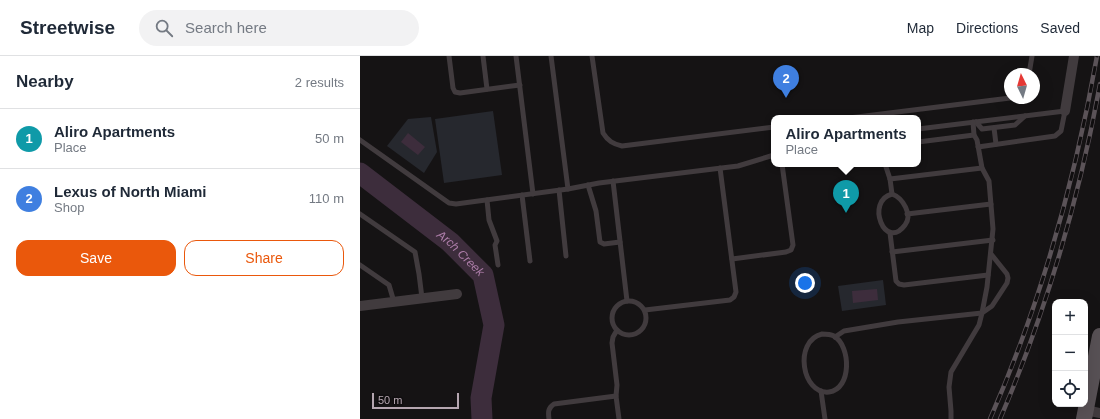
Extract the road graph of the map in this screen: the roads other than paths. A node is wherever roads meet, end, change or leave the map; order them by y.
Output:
1 (449, 56) edge
2 (483, 56) edge
3 (516, 56) edge
4 (552, 56) edge
5 (592, 56) edge
6 (1032, 56) edge
7 (1074, 56) edge
8 (1030, 68) edge
9 (520, 85) junction
10 (487, 89) junction
11 (1004, 99) edge
12 (1065, 112) junction
13 (873, 115) edge
14 (1025, 116) junction
15 (974, 122) junction
16 (771, 127) edge
17 (994, 128) junction
18 (921, 129) edge
19 (974, 135) junction
20 (360, 140) edge
21 (921, 142) edge
22 (996, 144) junction
23 (978, 146) junction
24 (771, 156) edge
25 (782, 167) edge
26 (886, 167) edge
27 (720, 168) junction
28 (982, 168) junction
29 (890, 180) junction
30 (613, 181) junction
31 (588, 186) junction
32 (568, 189) junction
33 (559, 190) junction
34 (533, 194) junction
35 (892, 194) junction
36 (522, 195) junction
37 (487, 200) junction
38 (991, 204) junction
39 (360, 214) edge
40 (907, 214) junction
41 (890, 233) junction
42 (992, 240) junction
43 (620, 242) junction
44 (892, 252) junction
45 (991, 254) junction
46 (566, 256) dead end
47 (732, 259) junction
48 (530, 261) dead end
49 (360, 265) edge
50 (498, 265) dead end
51 (988, 275) junction
52 (457, 294) dead end
53 (422, 298) junction
54 (627, 300) junction
55 (394, 302) junction
56 (360, 306) edge
57 (645, 310) junction
58 (982, 313) junction
59 (617, 330) junction
60 (1100, 336) edge
61 (835, 337) junction
62 (1098, 355) edge
63 (822, 391) junction
64 (616, 396) junction
65 (1090, 414) edge
66 (549, 419) edge
67 (619, 419) edge
68 (824, 419) edge
69 (951, 419) edge

1 - 10 lane
2 - 10 lane
3 - 9 lane
4 - 32 lane
5 - 16 lane
6 - 8 lane
7 - 12 street
9 - 10 lane
9 - 34 lane
11 - 13 lane
12 - 14 lane
12 - 22 lane
14 - 15 lane
14 - 17 lane
15 - 17 lane
15 - 18 lane
15 - 19 lane
17 - 22 lane
19 - 21 lane
19 - 23 lane
20 - 37 lane
22 - 23 lane
23 - 28 lane
24 - 27 lane
25 - 47 lane
26 - 29 lane
27 - 30 lane
27 - 47 lane
28 - 29 lane
28 - 38 lane
29 - 35 lane
30 - 31 lane
30 - 43 lane
31 - 32 lane
31 - 43 lane
32 - 33 lane
33 - 34 lane
33 - 46 lane
34 - 36 lane
35 - 40 lane
35 - 41 lane
36 - 37 lane
36 - 48 lane
37 - 50 lane
38 - 40 lane
38 - 42 lane
39 - 53 lane
40 - 41 lane
41 - 44 lane
42 - 44 lane
42 - 45 lane
43 - 54 lane
44 - 51 lane
45 - 51 lane
45 - 58 lane
47 - 57 lane
49 - 55 lane
51 - 58 lane
52 - 53 street
53 - 55 street
54 - 57 lane
54 - 59 lane
55 - 56 street
57 - 59 lane
58 - 61 lane
58 - 69 lane
59 - 64 lane
60 - 62 main road
61 - 63 lane
61 - 63 lane
62 - 65 main road
63 - 68 lane
64 - 66 lane
64 - 67 lane

